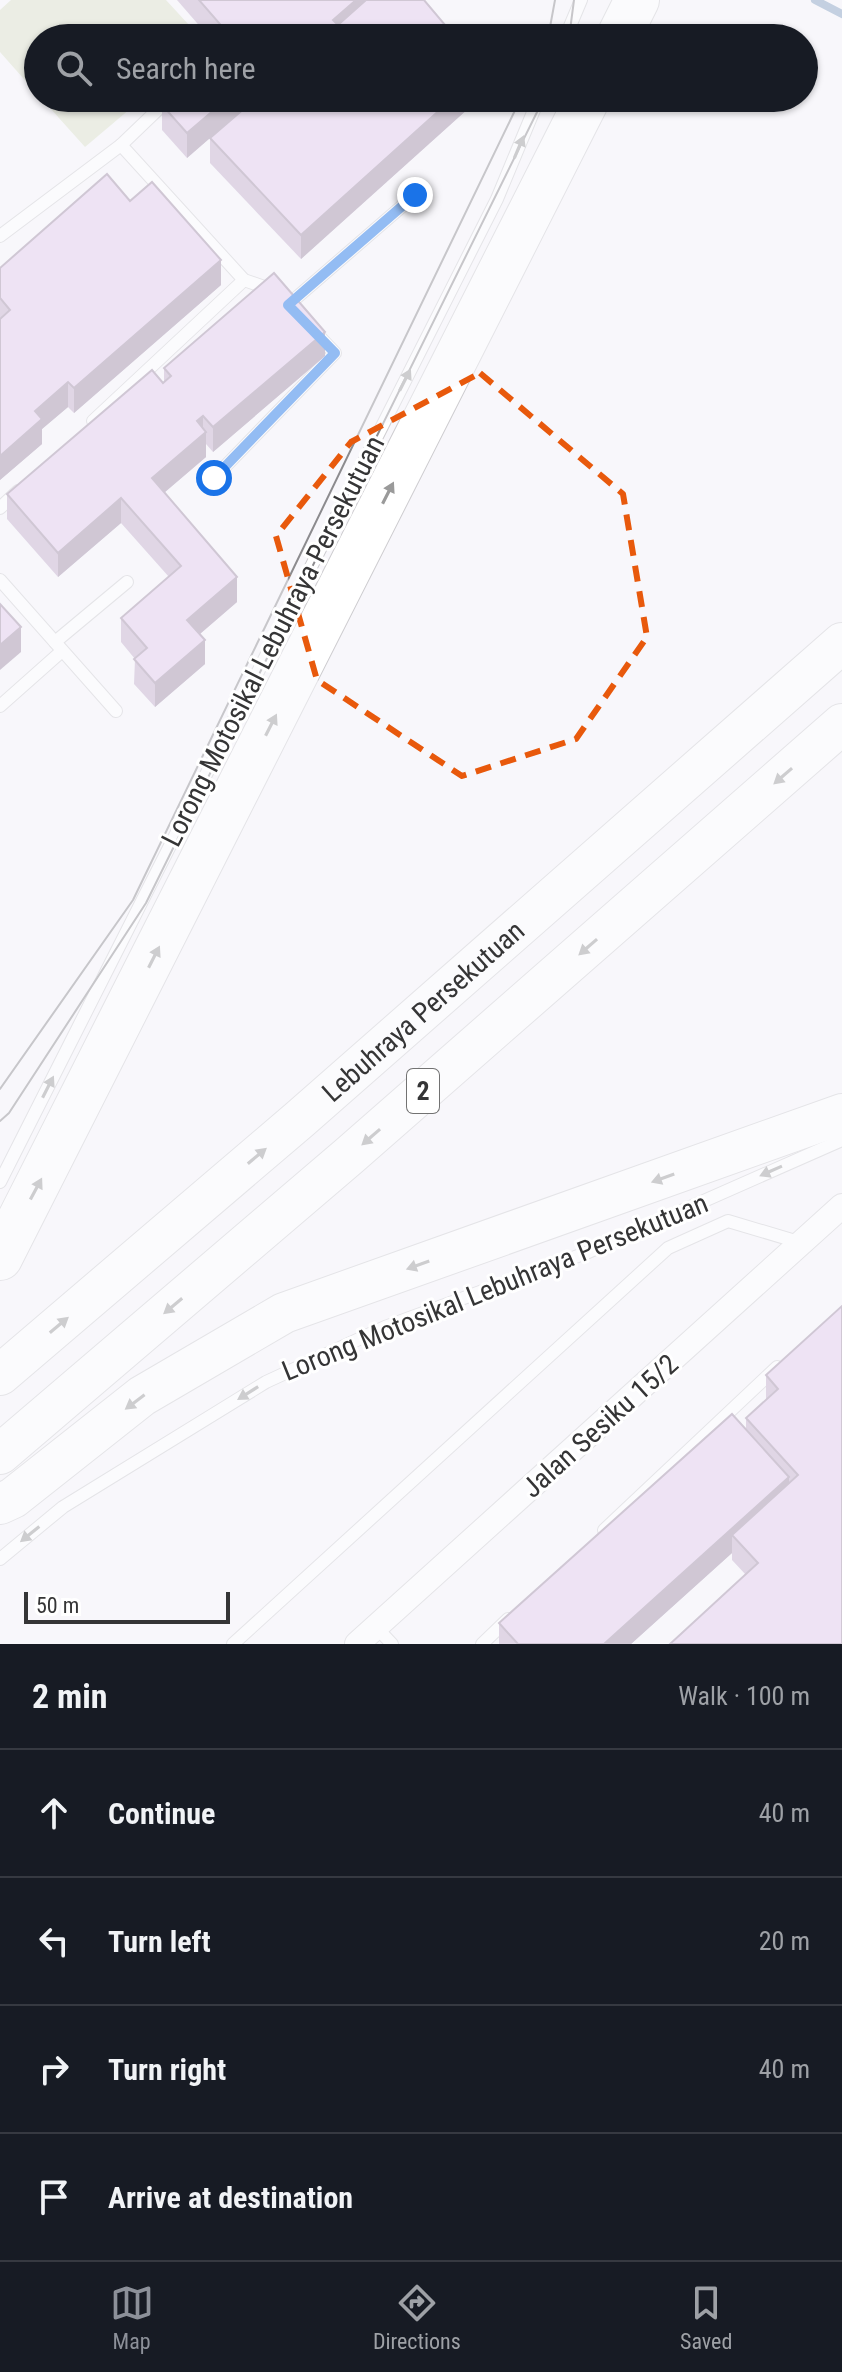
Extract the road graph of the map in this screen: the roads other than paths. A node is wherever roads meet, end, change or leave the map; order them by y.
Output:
1 (581, 0) edge
2 (571, 24) edge
3 (155, 112) edge
4 (533, 112) edge
5 (581, 112) edge
6 (121, 145) junction
7 (415, 195) dead end
8 (0, 236) edge
9 (244, 280) junction
10 (298, 315) junction
11 (81, 432) edge
12 (214, 478) dead end
13 (23, 486) edge
14 (0, 508) edge
15 (0, 580) edge
16 (127, 582) dead end
17 (842, 643) edge
18 (58, 646) junction
19 (0, 706) edge
20 (116, 711) dead end
21 (842, 724) edge
22 (842, 1114) edge
23 (842, 1140) edge
24 (0, 1182) edge
25 (842, 1206) edge
26 (802, 1243) junction
27 (0, 1258) edge
28 (784, 1361) edge
29 (0, 1375) edge
30 (0, 1454) edge
31 (0, 1504) edge
32 (598, 1535) edge
33 (0, 1559) edge
34 (516, 1611) edge
35 (384, 1636) edge
36 (233, 1644) edge
37 (357, 1644) edge
38 (482, 1644) edge

1 - 2 lane
3 - 6 lane
24 -> 4 lane, Lorong Motosikal Lebuhraya Persekutuan
27 -> 5 highway
6 - 8 lane
6 - 9 lane
7 - 10 lane
9 - 10 lane
9 - 11 lane
10 - 12 lane
13 - 14 lane
15 - 18 lane
16 - 18 lane
29 -> 17 highway, Lebuhraya Persekutuan / 2
18 - 19 lane
18 - 20 lane
21 -> 30 highway, 2
22 -> 31 highway
23 -> 33 lane, Lorong Motosikal Lebuhraya Persekutuan
25 - 26 street, Jalan Sesiku 15/2
26 - 35 street, Jalan Sesiku 15/2
26 - 36 lane
28 - 32 lane
34 - 38 lane
35 - 37 street, Jalan Sesiku 15/2

